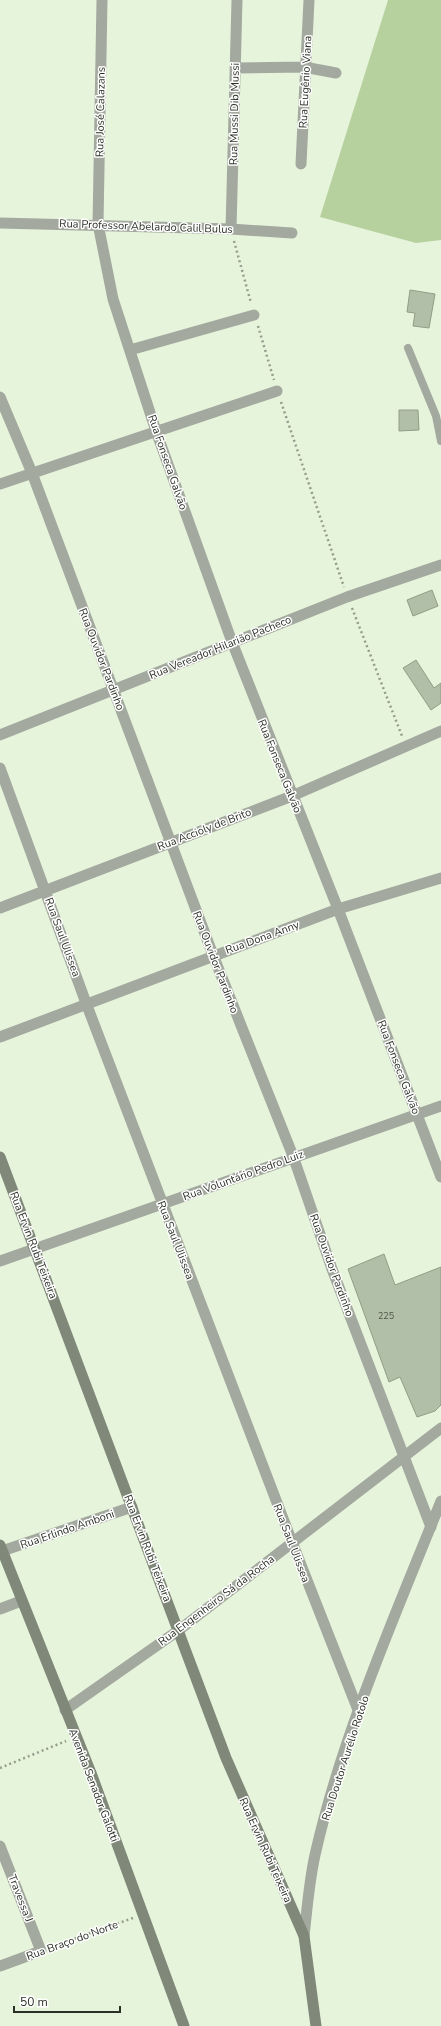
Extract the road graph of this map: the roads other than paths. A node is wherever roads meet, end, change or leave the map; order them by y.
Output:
1 (102, 0) edge
2 (237, 0) edge
3 (309, 0) edge
4 (304, 67) junction
5 (235, 68) junction
6 (336, 73) dead end
7 (301, 164) dead end
8 (0, 223) edge
9 (98, 224) junction
10 (231, 229) junction
11 (292, 233) dead end
12 (254, 315) road end
13 (408, 348) dead end
14 (130, 350) junction
15 (277, 391) road end
16 (0, 397) edge
17 (156, 431) junction
18 (441, 441) edge
19 (32, 473) junction
20 (0, 484) edge
21 (441, 564) edge
22 (232, 642) junction
23 (113, 690) junction
24 (441, 731) edge
25 (0, 734) edge
26 (0, 768) edge
27 (292, 796) junction
28 (170, 841) junction
29 (439, 878) edge
30 (46, 891) junction
31 (0, 908) edge
32 (338, 909) junction
33 (213, 956) junction
34 (86, 1003) junction
35 (0, 1037) edge
36 (441, 1106) edge
37 (417, 1114) junction
38 (293, 1156) junction
39 (0, 1157) edge
40 (441, 1177) edge
41 (162, 1204) junction
42 (35, 1249) junction
43 (0, 1261) edge
44 (441, 1428) edge
45 (403, 1457) junction
46 (441, 1501) edge
47 (132, 1507) junction
48 (431, 1527) junction
49 (292, 1542) junction
50 (1, 1548) edge
51 (21, 1601) junction
52 (0, 1609) edge
53 (179, 1630) junction
54 (65, 1710) junction
55 (358, 1710) junction
56 (0, 1846) edge
57 (304, 1936) junction
58 (41, 1951) joint
59 (0, 1966) edge
60 (184, 2026) edge
61 (316, 2026) edge

1 - 9 street, Rua José Calazans
2 - 5 street, Rua Mussi Dib Mussi
3 - 4 street, Rua Eugênio Viana
4 - 5 street
4 - 6 street
4 - 7 street, Rua Eugênio Viana
5 - 10 street, Rua Mussi Dib Mussi
8 - 9 street, Rua Professor Abelardo Calil Bulus
9 - 10 street, Rua Professor Abelardo Calil Bulus
9 - 14 street, Rua Fonseca Galvão
10 - 11 street, Rua Professor Abelardo Calil Bulus
12 - 14 street
13 - 18 lane
14 - 17 street, Rua Fonseca Galvão
15 - 17 street
16 - 19 street, Rua Ouvidor Pardinho
17 - 19 street
17 - 22 street, Rua Fonseca Galvão
19 - 20 street
19 - 23 street, Rua Ouvidor Pardinho
21 - 22 street, Rua Vereador Hilarião Pacheco
22 - 23 street, Rua Vereador Hilarião Pacheco
22 - 27 street, Rua Fonseca Galvão
23 - 25 street, Rua Vereador Hilarião Pacheco
23 - 28 street, Rua Ouvidor Pardinho
24 - 27 street, Rua Accioly de Brito
26 - 30 street, Rua Saul Ulissea
27 - 28 street, Rua Accioly de Brito
27 - 32 street, Rua Fonseca Galvão
28 - 30 street, Rua Accioly de Brito
28 - 33 street, Rua Ouvidor Pardinho
29 - 32 street, Rua Dona Anny
30 - 31 street, Rua Accioly de Brito
30 - 34 street, Rua Saul Ulissea
32 - 33 street, Rua Dona Anny
32 - 37 street, Rua Fonseca Galvão
33 - 34 street, Rua Dona Anny
33 - 38 street, Rua Ouvidor Pardinho
34 - 35 street, Rua Dona Anny
34 - 41 street, Rua Saul Ulissea
36 - 37 street, Rua Voluntário Pedro Luiz
37 - 38 street, Rua Voluntário Pedro Luiz
37 - 40 street, Rua Fonseca Galvão
38 - 41 street, Rua Voluntário Pedro Luiz
38 - 45 street, Rua Ouvidor Pardinho
39 - 42 main road, Rua Ervin Rubi Teixeira
41 - 42 street, Rua Voluntário Pedro Luiz
41 - 49 street, Rua Saul Ulissea
42 - 43 street, Rua Voluntário Pedro Luiz
42 - 47 main road, Rua Ervin Rubi Teixeira
44 - 45 street, Rua Engenheiro Sá da Rocha
45 - 48 street, Rua Ouvidor Pardinho
45 - 49 street, Rua Engenheiro Sá da Rocha
46 - 48 street, Rua Doutor Aurélio Rotolo
47 - 50 street, Rua Erlindo Amboni
47 - 53 main road, Rua Ervin Rubi Teixeira
48 - 55 street, Rua Doutor Aurélio Rotolo
49 - 53 street, Rua Engenheiro Sá da Rocha
49 - 55 street, Rua Saul Ulissea
50 - 51 main road, Avenida Senador Galotti
51 - 52 street
51 - 54 main road, Avenida Senador Galotti
53 - 54 street, Rua Engenheiro Sá da Rocha
53 - 57 main road, Rua Ervin Rubi Teixeira
54 - 60 main road, Avenida Senador Galotti
55 - 57 street, Rua Doutor Aurélio Rotolo
56 - 58 street, Travessa J
57 - 61 main road, Rua Doutor Aurélio Rotolo
58 - 59 street, Rua Braço do Norte

